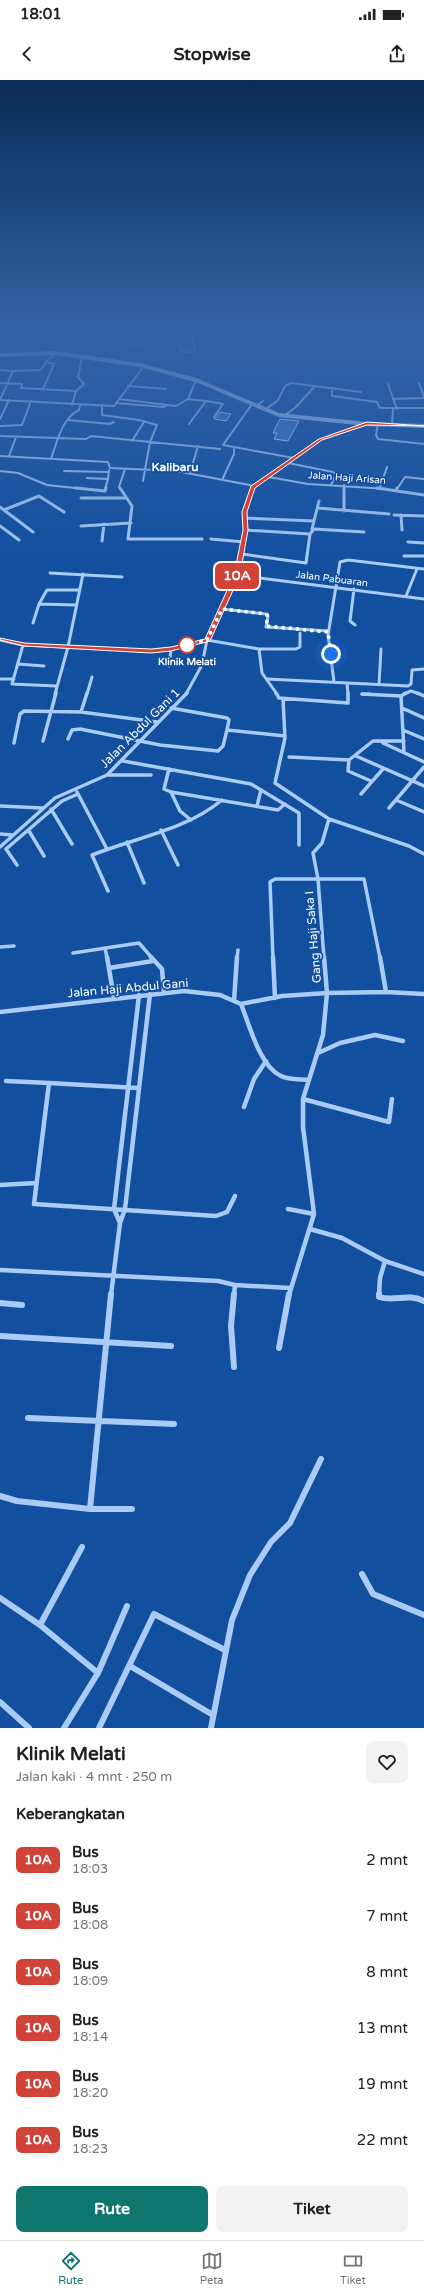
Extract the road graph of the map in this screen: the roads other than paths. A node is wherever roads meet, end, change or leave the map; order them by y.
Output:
1 (29, 406) edge
2 (79, 406) edge
3 (102, 406) joint
4 (114, 406) edge
5 (150, 406) edge
6 (165, 406) edge
7 (202, 406) edge
8 (222, 406) edge
9 (253, 406) edge
10 (256, 406) edge
11 (270, 406) edge
12 (298, 406) edge
13 (379, 406) edge
14 (396, 406) edge
15 (424, 408) edge
16 (393, 409) junction
17 (397, 409) junction
18 (265, 410) junction
19 (2, 413) edge
20 (284, 416) junction
21 (214, 417) dead end
22 (0, 419) edge
23 (68, 420) junction
24 (114, 422) dead end
25 (144, 422) junction
26 (189, 424) dead end
27 (367, 424) junction
28 (378, 424) junction
29 (392, 424) junction
30 (0, 426) edge
31 (424, 426) edge
32 (20, 432) dead end
33 (0, 436) edge
34 (17, 437) junction
35 (58, 438) junction
36 (132, 441) junction
37 (150, 442) junction
38 (424, 444) edge
39 (198, 446) junction
40 (234, 449) junction
41 (220, 450) dead end
42 (0, 456) edge
43 (8, 456) junction
44 (294, 458) junction
45 (51, 459) junction
46 (288, 463) junction
47 (387, 466) dead end
48 (110, 468) junction
49 (125, 469) junction
50 (146, 469) junction
51 (0, 471) edge
52 (64, 471) dead end
53 (108, 472) junction
54 (190, 473) junction
55 (269, 477) junction
56 (87, 478) dead end
57 (223, 478) junction
58 (108, 479) junction
59 (424, 479) edge
60 (143, 481) dead end
61 (331, 485) junction
62 (344, 485) junction
63 (255, 486) junction
64 (380, 487) junction
65 (396, 490) junction
66 (424, 495) edge
67 (81, 498) dead end
68 (126, 498) junction
69 (320, 501) dead end
70 (0, 507) edge
71 (318, 508) junction
72 (4, 510) junction
73 (344, 511) junction
74 (64, 512) dead end
75 (388, 514) dead end
76 (394, 515) dead end
77 (401, 515) junction
78 (424, 517) edge
79 (244, 518) junction
80 (314, 521) junction
81 (131, 523) junction
82 (104, 524) junction
83 (0, 526) edge
84 (81, 526) dead end
85 (312, 529) junction
86 (245, 530) junction
87 (402, 530) dead end
88 (32, 532) dead end
89 (364, 532) dead end
90 (310, 534) junction
91 (211, 539) dead end
92 (19, 540) dead end
93 (202, 540) dead end
94 (102, 541) dead end
95 (244, 542) junction
96 (408, 542) dead end
97 (424, 542) edge
98 (242, 554) junction
99 (404, 556) dead end
100 (424, 556) edge
101 (424, 568) edge
102 (417, 569) junction
103 (50, 573) dead end
104 (83, 574) junction
105 (237, 575) junction
106 (122, 577) dead end
107 (337, 587) junction
108 (354, 589) junction
109 (79, 590) junction
110 (406, 596) junction
111 (424, 599) edge
112 (39, 604) junction
113 (76, 605) junction
114 (222, 609) junction
115 (33, 623) dead end
116 (355, 625) dead end
117 (300, 632) dead end
118 (328, 632) junction
119 (0, 640) edge
120 (207, 640) junction
121 (24, 645) junction
122 (68, 647) junction
123 (171, 649) junction
124 (259, 649) junction
125 (381, 649) dead end
126 (18, 664) junction
127 (44, 666) dead end
128 (168, 666) dead end
129 (424, 669) edge
130 (92, 677) dead end
131 (0, 679) edge
132 (14, 679) junction
133 (267, 679) junction
134 (334, 682) junction
135 (347, 683) junction
136 (379, 684) junction
137 (56, 686) junction
138 (362, 694) dead end
139 (401, 696) junction
140 (424, 696) edge
141 (283, 699) junction
142 (171, 708) junction
143 (402, 708) junction
144 (50, 711) junction
145 (81, 712) junction
146 (424, 718) edge
147 (157, 722) junction
148 (227, 730) junction
149 (403, 730) junction
150 (285, 736) junction
151 (68, 739) dead end
152 (424, 739) edge
153 (43, 741) dead end
154 (139, 741) junction
155 (404, 741) junction
156 (381, 742) junction
157 (14, 743) dead end
158 (404, 752) junction
159 (356, 756) junction
160 (289, 757) dead end
161 (349, 760) junction
162 (123, 761) junction
163 (424, 762) edge
164 (424, 767) edge
165 (169, 769) junction
166 (383, 769) junction
167 (108, 775) junction
168 (150, 775) dead end
169 (412, 781) junction
170 (371, 782) junction
171 (424, 786) edge
172 (75, 788) junction
173 (261, 790) junction
174 (171, 792) junction
175 (78, 794) junction
176 (361, 794) dead end
177 (222, 800) junction
178 (396, 800) junction
179 (285, 804) junction
180 (0, 806) edge
181 (257, 806) junction
182 (42, 808) junction
183 (389, 808) dead end
184 (52, 809) junction
185 (424, 812) edge
186 (329, 819) junction
187 (191, 820) junction
188 (161, 830) junction
189 (29, 831) junction
190 (0, 834) edge
191 (12, 835) junction
192 (127, 842) junction
193 (72, 844) dead end
194 (299, 844) dead end
195 (0, 847) edge
196 (107, 848) junction
197 (424, 854) edge
198 (44, 856) dead end
199 (178, 865) dead end
200 (17, 866) dead end
201 (318, 879) junction
202 (144, 883) dead end
203 (108, 891) dead end
204 (14, 946) dead end
205 (0, 947) edge
206 (105, 948) junction
207 (238, 950) dead end
208 (73, 953) dead end
209 (153, 961) junction
210 (109, 968) junction
211 (164, 992) junction
212 (386, 992) junction
213 (328, 993) junction
214 (150, 994) junction
215 (424, 994) edge
216 (139, 995) junction
217 (114, 998) junction
218 (275, 998) junction
219 (234, 1001) junction
220 (241, 1004) junction
221 (0, 1012) edge
222 (403, 1041) dead end
223 (318, 1052) junction
224 (266, 1061) junction
225 (309, 1080) junction
226 (6, 1081) dead end
227 (49, 1083) junction
228 (129, 1087) junction
229 (138, 1088) junction
230 (392, 1099) dead end
231 (303, 1100) junction
232 (244, 1107) dead end
233 (123, 1142) junction
234 (132, 1142) junction
235 (36, 1183) junction
236 (0, 1185) edge
237 (235, 1196) dead end
238 (114, 1209) junction
239 (125, 1209) junction
240 (288, 1209) dead end
241 (314, 1214) junction
242 (120, 1223) junction
243 (310, 1229) junction
244 (385, 1261) junction
245 (0, 1270) edge
246 (424, 1274) edge
247 (113, 1275) junction
248 (235, 1285) junction
249 (290, 1288) junction
250 (424, 1301) edge
251 (0, 1303) edge
252 (22, 1305) dead end
253 (0, 1336) edge
254 (107, 1343) junction
255 (171, 1346) dead end
256 (279, 1348) dead end
257 (234, 1367) dead end
258 (28, 1418) dead end
259 (100, 1423) junction
260 (174, 1424) dead end
261 (321, 1459) dead end
262 (0, 1496) edge
263 (90, 1509) junction
264 (132, 1509) dead end
265 (82, 1547) dead end
266 (362, 1574) dead end
267 (0, 1598) edge
268 (127, 1606) dead end
269 (424, 1615) edge
270 (40, 1625) junction
271 (224, 1650) junction
272 (130, 1666) junction
273 (98, 1673) junction
274 (0, 1702) edge
275 (214, 1715) junction
276 (29, 1728) edge
277 (64, 1728) edge
278 (99, 1728) edge
279 (211, 1728) edge

1 - 30 street
2 - 23 street
3 - 4 street
3 - 25 street
5 - 6 street
7 - 26 street
8 - 21 street
9 - 40 street
10 - 18 street
11 - 18 street
12 - 20 street
13 - 16 street
14 - 17 street
15 - 17 street
16 - 17 street
16 - 29 street
18 - 20 street
19 - 22 street
20 - 27 street
23 - 24 street
23 - 35 street
25 - 36 street
25 - 37 street
27 - 28 street
27 - 44 street
28 - 29 street
28 - 38 street
29 - 31 street
32 - 34 street
33 - 34 street
34 - 35 street
34 - 43 street
35 - 36 street
35 - 45 street
36 - 37 street
37 - 39 street
37 - 50 street
39 - 41 street
39 - 54 street
40 - 44 street
40 - 57 street
42 - 43 street
43 - 45 street
44 - 46 street
45 - 48 street
46 - 55 street
46 - 61 street
47 - 64 street
48 - 49 street
48 - 53 street
49 - 50 street
49 - 68 street
50 - 54 street
50 - 60 street
51 - 58 street
52 - 53 street
53 - 58 street
54 - 57 street
55 - 61 street, Jalan Haji Arisan
55 - 63 street
56 - 58 street
57 - 63 street
59 - 65 street
61 - 62 street, Jalan Haji Arisan
62 - 64 street, Jalan Haji Arisan
62 - 73 street
63 - 79 street, Jalan Abdul Gani 1
64 - 65 street, Jalan Haji Arisan
65 - 66 street, Jalan Haji Arisan
67 - 68 street
68 - 81 street
69 - 71 street
70 - 72 street
71 - 73 street
71 - 80 street
72 - 74 street
72 - 88 street
73 - 75 street
76 - 77 street
77 - 78 street
77 - 87 street
79 - 80 street
79 - 86 street, Jalan Abdul Gani 1
80 - 85 street
81 - 82 street
81 - 93 street
82 - 84 street
82 - 94 street
83 - 92 street
85 - 89 street
85 - 90 street
86 - 90 street
86 - 95 street, Jalan Abdul Gani 1
90 - 98 street
91 - 95 street
95 - 98 street, Jalan Abdul Gani 1
96 - 97 street
98 - 105 street, Jalan Abdul Gani 1
99 - 100 street
101 - 102 street
102 - 107 street
102 - 110 street
103 - 104 street
104 - 106 street
104 - 109 street
105 - 107 street, Jalan Pabuaran
105 - 114 street, Jalan Abdul Gani 1
107 - 108 street, Jalan Pabuaran
107 - 118 street
108 - 110 street, Jalan Pabuaran
108 - 116 street
109 - 112 street
109 - 113 street
110 - 111 street, Jalan Pabuaran
112 - 113 street
112 - 115 street
113 - 122 street
114 - 118 street
114 - 120 street, Jalan Abdul Gani 1
117 - 124 street
118 - 134 street
119 - 121 street
120 - 123 street
120 - 124 street
120 - 142 street, Jalan Abdul Gani 1
121 - 122 street
121 - 126 street
122 - 123 street
122 - 137 street
123 - 128 street
124 - 133 street
125 - 136 street
126 - 127 street
126 - 132 street
129 - 136 street
130 - 145 street
131 - 132 street
132 - 137 street
133 - 134 street
133 - 141 street
134 - 135 street
135 - 136 street
135 - 141 street
137 - 144 street
138 - 139 street
139 - 140 street
139 - 143 street
141 - 150 street
142 - 147 street, Jalan Abdul Gani 1
142 - 148 street
143 - 146 street
143 - 149 street
144 - 145 street
144 - 153 street
144 - 157 street
145 - 147 street
147 - 154 street, Jalan Abdul Gani 1
148 - 150 street
148 - 154 street
149 - 152 street
149 - 155 street
150 - 186 street
151 - 154 street
154 - 162 street, Jalan Abdul Gani 1
155 - 156 street
155 - 158 street
156 - 158 street
156 - 159 street
158 - 163 street
159 - 161 street
159 - 166 street
160 - 161 street
161 - 170 street
162 - 165 street
162 - 167 street, Jalan Abdul Gani 1
164 - 169 street
165 - 173 street
165 - 174 street
166 - 169 street
166 - 170 street
167 - 168 street
167 - 172 street, Jalan Abdul Gani 1
169 - 171 street
169 - 178 street
170 - 176 street
172 - 175 street
172 - 182 street, Jalan Abdul Gani 1
173 - 179 street
173 - 181 street
174 - 177 street
174 - 187 street
175 - 184 street
175 - 196 street
177 - 181 street
177 - 187 street
178 - 183 street
178 - 185 street
179 - 181 street
179 - 194 street
180 - 182 street
182 - 191 street, Jalan Abdul Gani 1
184 - 189 street
184 - 193 street
186 - 197 street
186 - 201 street, Gang Haji Saka I
187 - 188 street
188 - 192 street
188 - 199 street
189 - 198 street
189 - 200 street
190 - 191 street
191 - 195 street, Jalan Abdul Gani 1
192 - 196 street
192 - 202 street
196 - 203 street
201 - 212 street
201 - 213 street, Gang Haji Saka I
201 - 218 street
204 - 205 street
206 - 208 street
206 - 209 street
206 - 210 street
207 - 219 street
209 - 210 street
209 - 211 street
210 - 217 street
211 - 214 street, Jalan Haji Abdul Gani
211 - 219 street, Jalan Haji Abdul Gani
212 - 213 street
212 - 215 street
213 - 218 street
213 - 223 street, Gang Haji Saka I
214 - 216 street, Jalan Haji Abdul Gani
214 - 229 street
216 - 217 street, Jalan Haji Abdul Gani
216 - 228 street
217 - 221 street, Jalan Haji Abdul Gani
218 - 220 street
219 - 220 street, Jalan Haji Abdul Gani
220 - 224 street
222 - 223 street
223 - 225 street, Gang Haji Saka I
224 - 225 street
224 - 232 street
225 - 231 street, Gang Haji Saka I
226 - 227 street
227 - 228 street
227 - 235 street
228 - 229 street
228 - 233 street
229 - 234 street
230 - 231 street
231 - 241 street, Gang Haji Saka I
233 - 234 street
233 - 238 street
234 - 239 street
235 - 236 street
235 - 238 street
237 - 239 street
238 - 239 street
238 - 242 street
239 - 242 street
240 - 241 street
241 - 243 street
242 - 247 street
243 - 244 street
243 - 249 street
244 - 246 street
244 - 250 street
245 - 247 street
247 - 248 street
247 - 254 street
248 - 249 street
248 - 257 street
249 - 256 street
251 - 252 street
253 - 254 street
254 - 255 street
254 - 259 street
258 - 259 street
259 - 260 street
259 - 263 street
261 - 271 street
262 - 263 street
263 - 264 street
265 - 270 street
266 - 269 street
267 - 270 street
268 - 273 street
270 - 273 street
271 - 272 street
271 - 275 street
272 - 275 street
272 - 278 street
273 - 277 street
274 - 276 street
275 - 279 street

